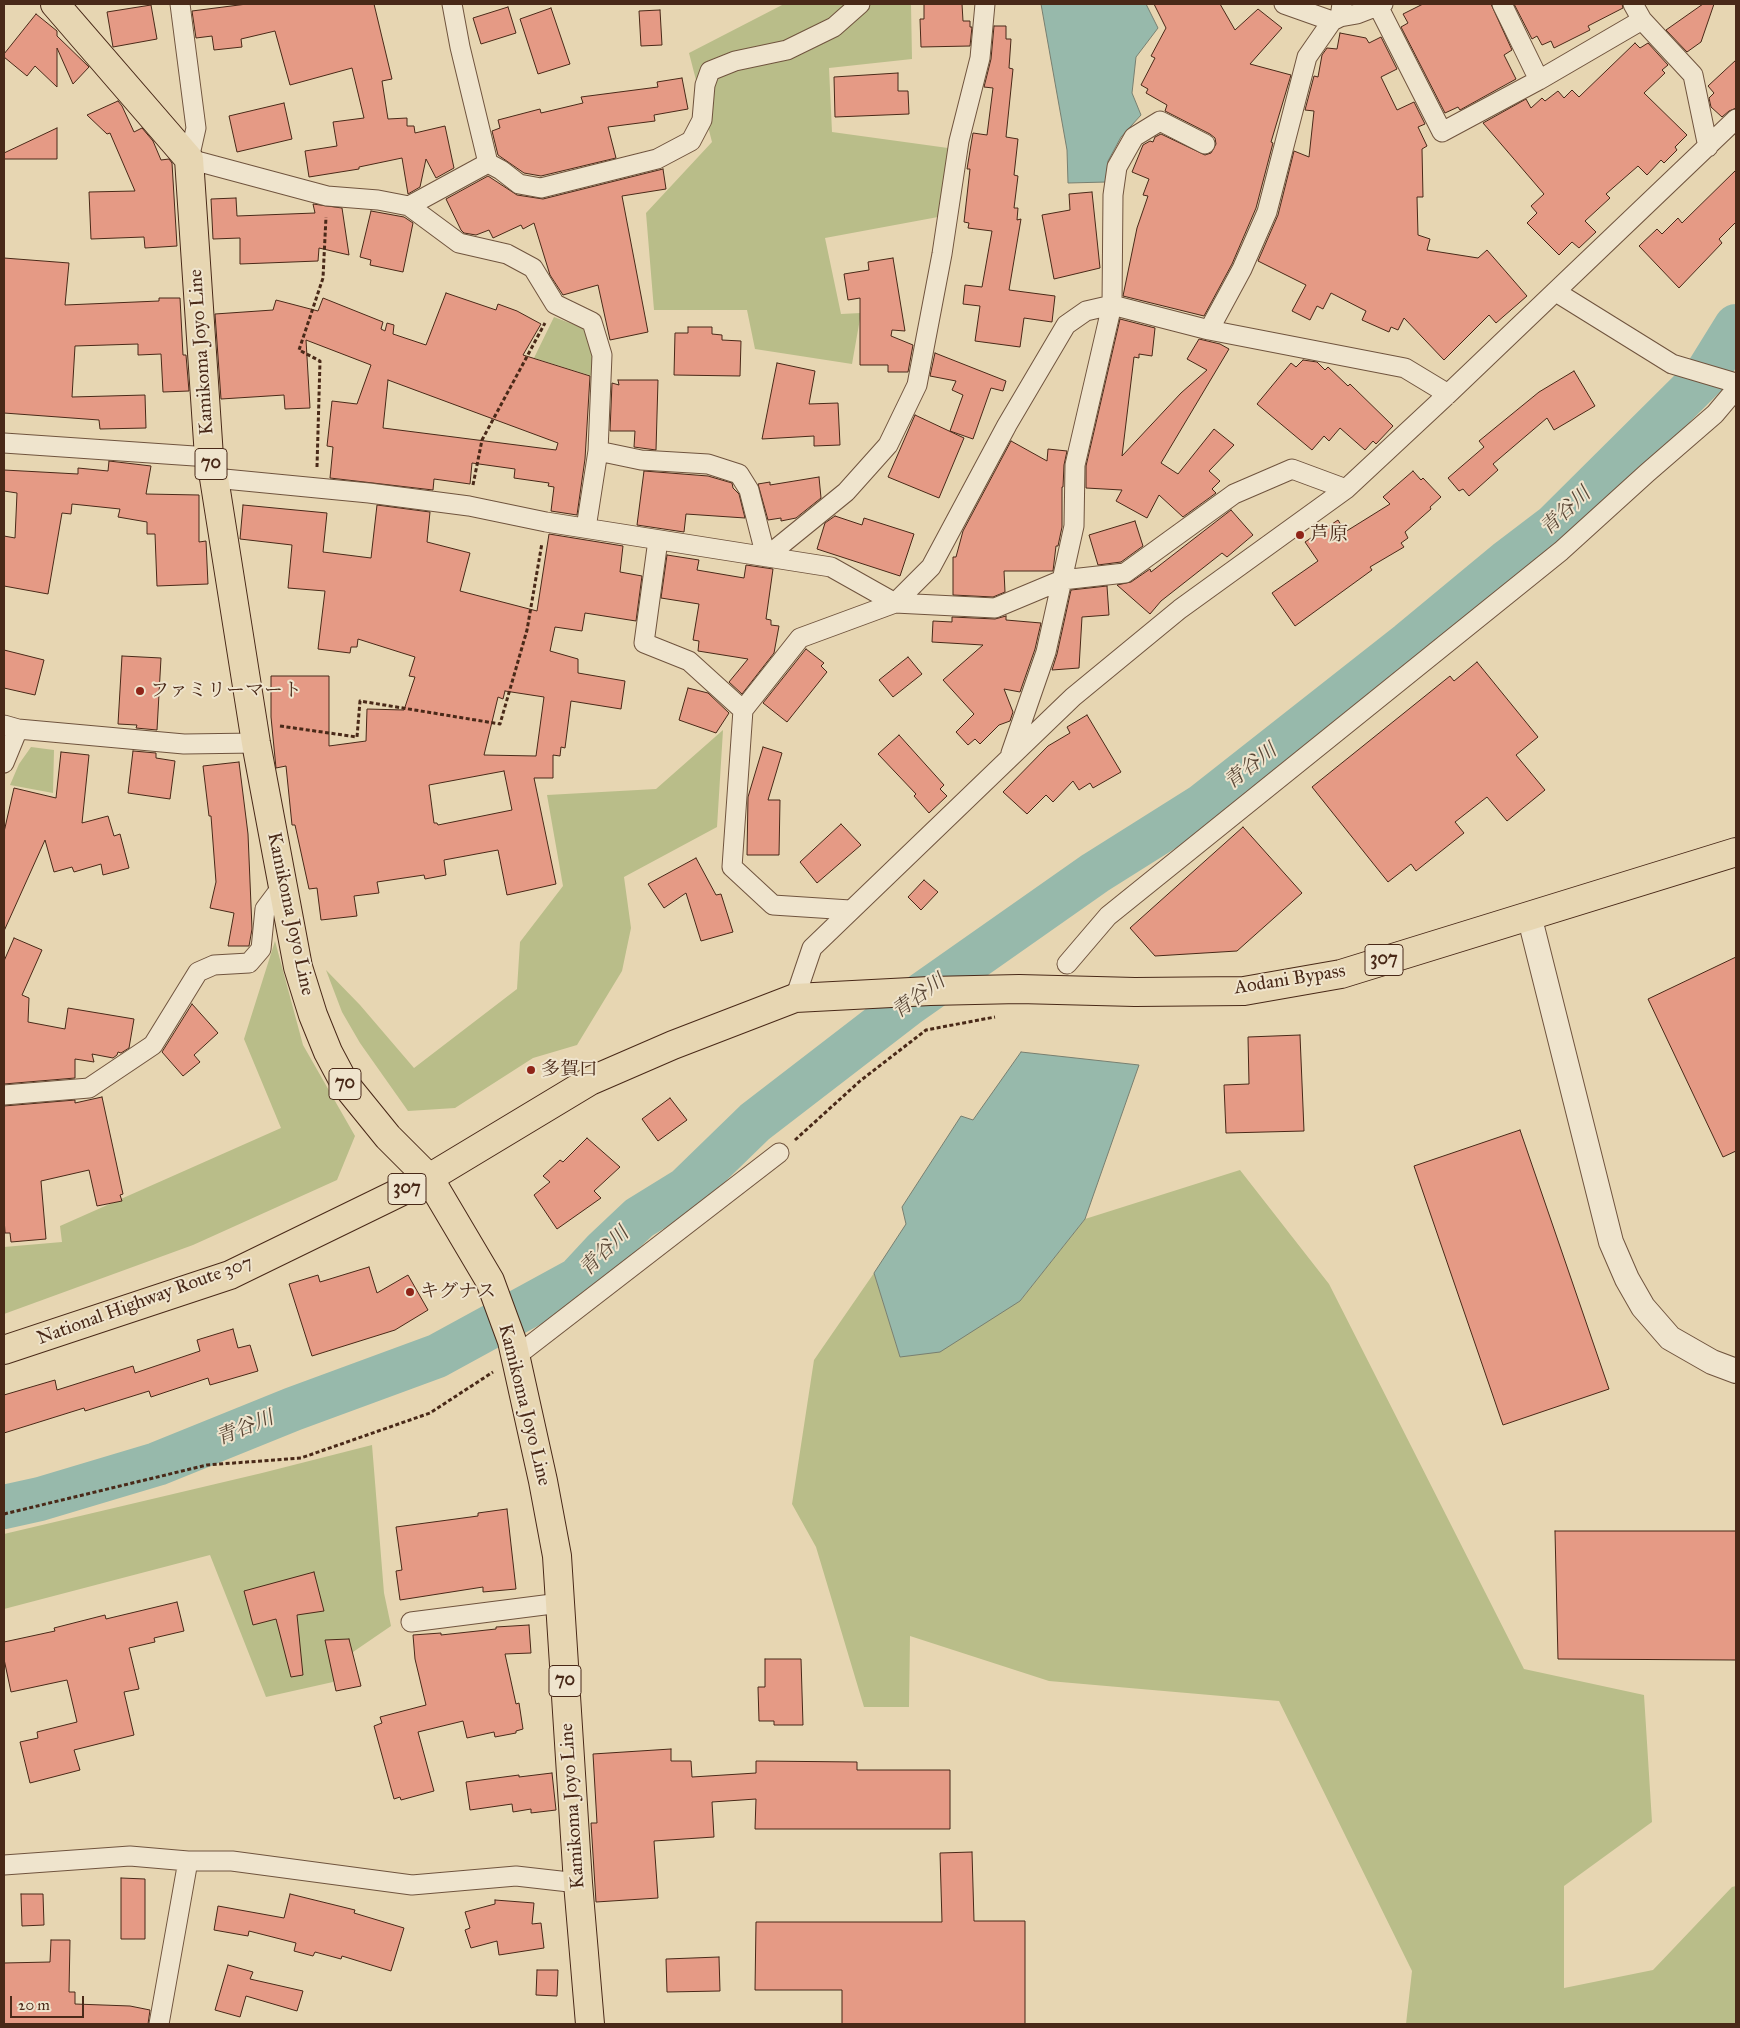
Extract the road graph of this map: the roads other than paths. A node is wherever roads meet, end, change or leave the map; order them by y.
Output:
1 (55, 4) edge
2 (180, 4) edge
3 (452, 4) edge
4 (860, 4) edge
5 (985, 4) edge
6 (1284, 4) edge
7 (1502, 4) edge
8 (1380, 5) edge
9 (1638, 12) edge
10 (1338, 14) edge
11 (1539, 80) junction
12 (1736, 119) edge
13 (1205, 144) dead end
14 (1708, 147) junction
15 (189, 159) junction
16 (488, 163) junction
17 (408, 206) junction
18 (1556, 292) junction
19 (1112, 305) junction
20 (1210, 330) junction
21 (1733, 384) edge
22 (1448, 394) junction
23 (4, 443) edge
24 (598, 451) junction
25 (212, 467) junction
26 (1346, 488) junction
27 (586, 528) junction
28 (658, 540) junction
29 (766, 556) junction
30 (1062, 580) junction
31 (896, 603) junction
32 (743, 710) junction
33 (11, 727) edge
34 (254, 733) junction
35 (1010, 757) junction
36 (4, 763) edge
37 (1736, 852) edge
38 (283, 885) junction
39 (850, 910) junction
40 (1529, 915) junction
41 (1067, 964) dead end
42 (796, 998) junction
43 (4, 1095) edge
44 (779, 1154) road end
45 (429, 1178) junction
46 (514, 1349) junction
47 (4, 1350) edge
48 (1736, 1371) edge
49 (560, 1603) junction
50 (411, 1622) dead end
51 (188, 1861) junction
52 (4, 1864) edge
53 (578, 1883) junction
54 (159, 2024) edge
55 (590, 2024) edge

1 - 15 main road
2 - 15 street
3 - 16 street
4 - 16 street
5 - 29 street
6 - 10 street
7 - 11 street
8 - 10 street
8 - 11 street
9 - 11 street
9 - 14 street
10 - 20 street
12 - 14 street
13 - 19 street
14 - 18 street
15 - 17 street
15 - 25 main road, Kamikoma Joyo Line / 70
16 - 17 street
17 - 24 street
18 - 21 street
18 - 22 street
19 - 20 street
19 - 30 street
19 - 31 street
20 - 22 street
21 - 41 street
22 - 26 street
23 - 25 street
24 - 27 street
24 - 29 street
25 - 27 street
25 - 34 main road, Kamikoma Joyo Line / 70
26 - 30 street
26 - 35 street
27 - 28 street
28 - 29 street
28 - 32 street
29 - 31 street
30 - 31 street
30 - 35 street
31 - 32 street
32 - 39 street
33 - 34 street
33 - 36 street
34 - 38 main road, Kamikoma Joyo Line / 70
35 - 39 street
37 - 40 main road, Aodani Bypass / 307
38 - 43 street
38 - 45 main road, Kamikoma Joyo Line / 70
39 - 42 street
40 - 42 main road, Aodani Bypass / 307
40 - 48 street
42 - 45 main road, National Highway Route 307 / 307
44 - 46 street
45 - 46 main road, Kamikoma Joyo Line / 70
45 - 47 main road, National Highway Route 307 / 307
46 - 49 main road, Kamikoma Joyo Line / 70
49 - 50 street
49 - 53 main road, Kamikoma Joyo Line / 70
51 - 52 street
51 - 53 street
51 - 54 street
53 - 55 main road, Kamikoma Joyo Line / 70

